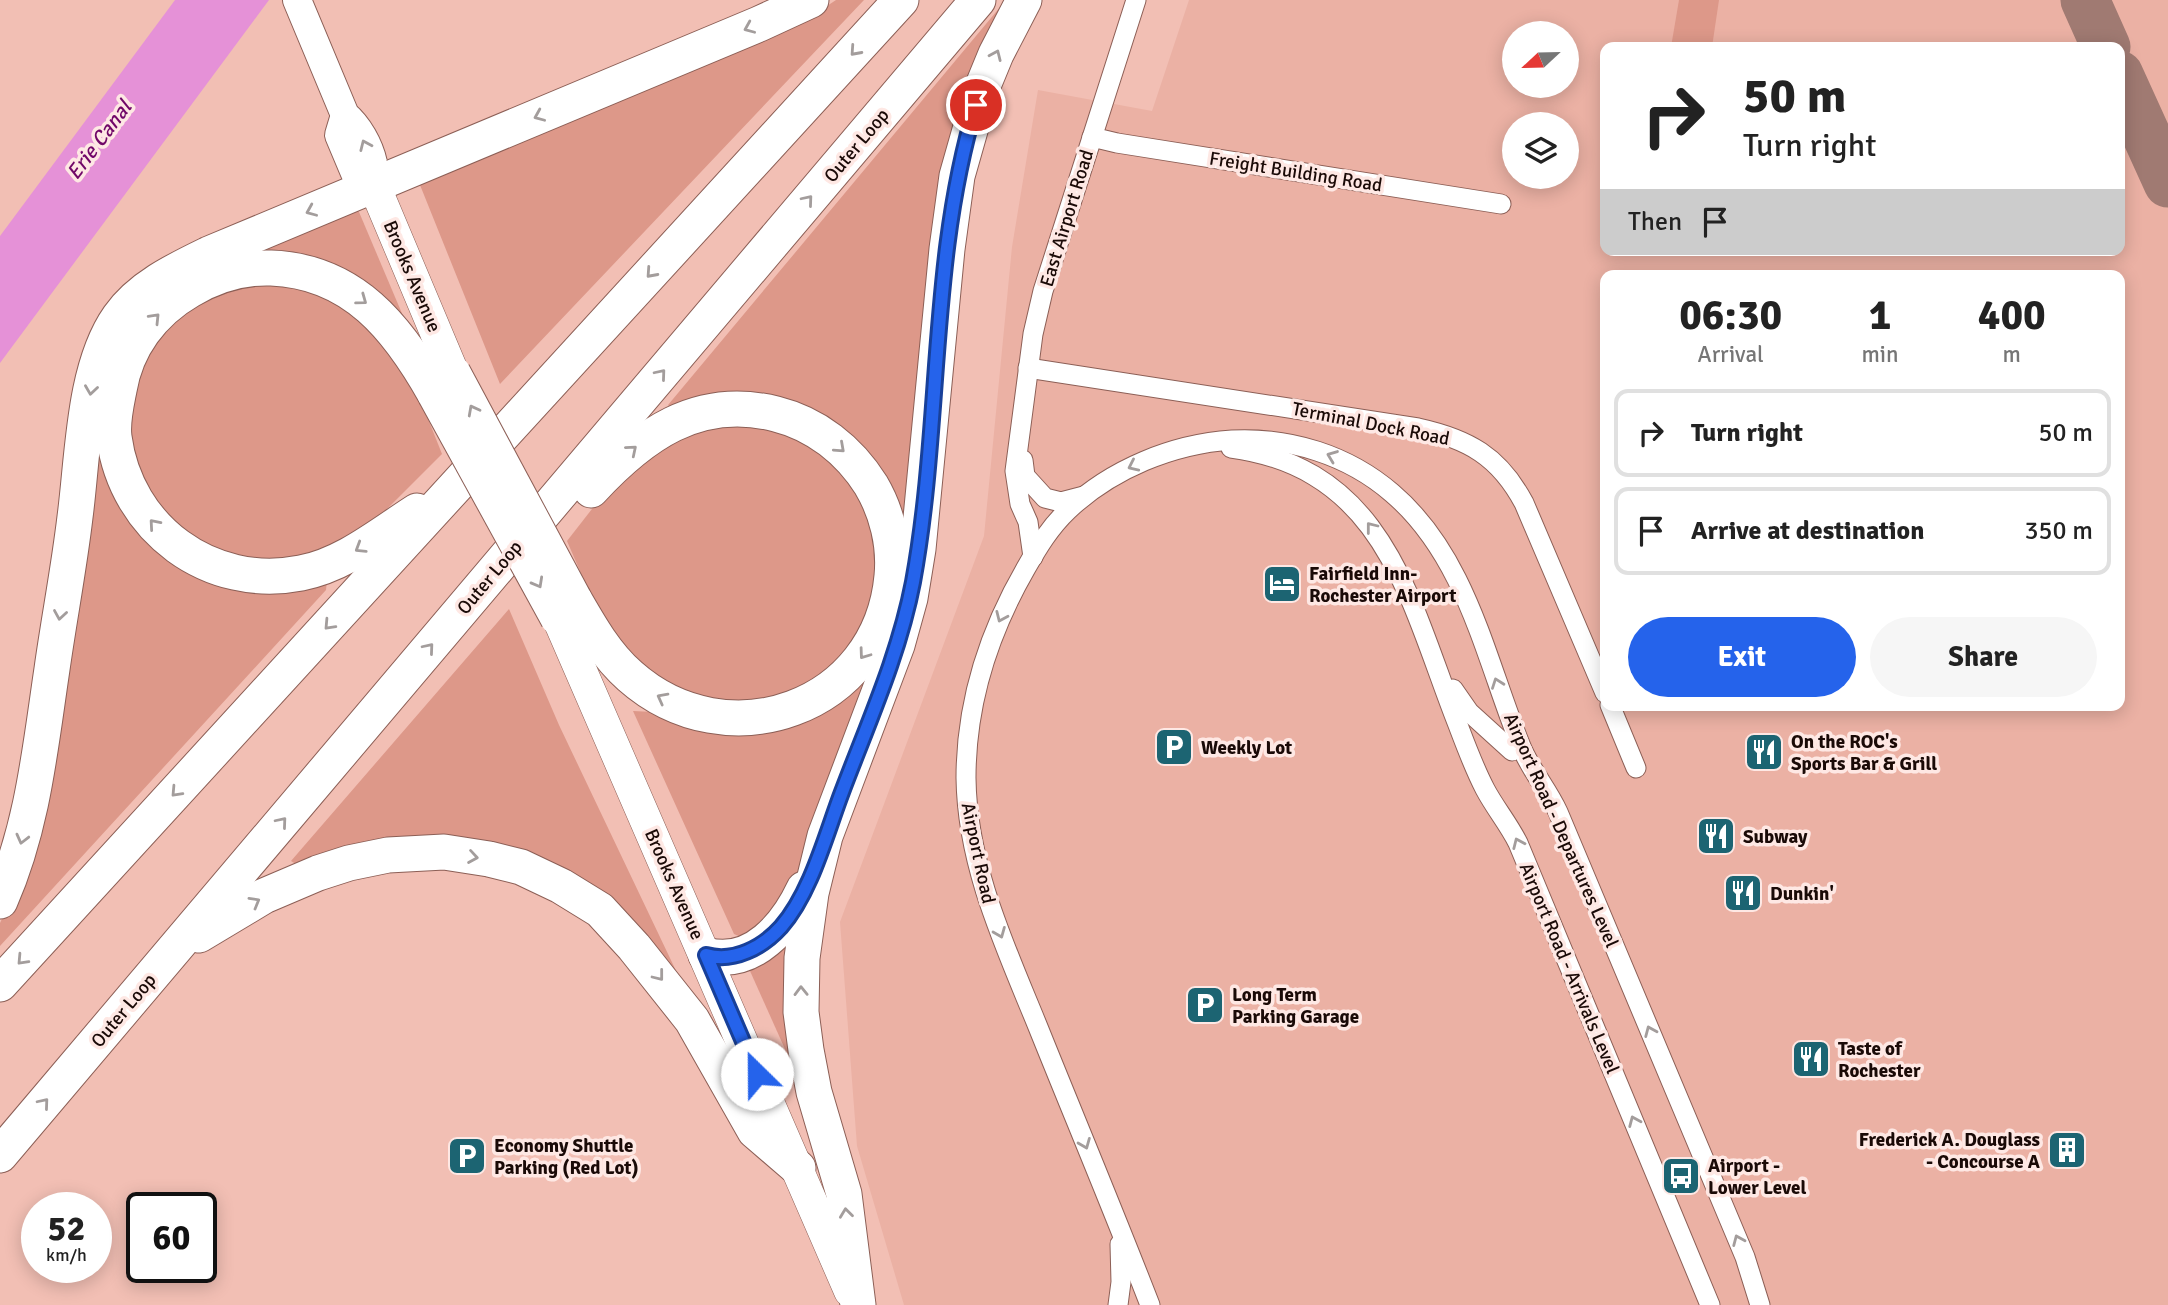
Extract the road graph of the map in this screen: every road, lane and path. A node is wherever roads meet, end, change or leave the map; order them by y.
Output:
1 (297, 0) edge
2 (811, 0) edge
3 (901, 0) edge
4 (978, 0) edge
5 (1024, 0) edge
6 (1136, 0) edge
7 (1092, 137) junction
8 (373, 182) junction
9 (1501, 204) dead end
10 (1028, 368) junction
11 (444, 383) junction
12 (1020, 441) junction
13 (1188, 447) junction
14 (458, 484) junction
15 (1084, 496) junction
16 (506, 557) junction
17 (1032, 557) junction
18 (566, 609) junction
19 (1426, 635) junction
20 (1600, 681) edge
21 (1612, 711) edge
22 (1516, 749) junction
23 (1636, 768) dead end
24 (825, 836) junction
25 (0, 901) edge
26 (175, 949) junction
27 (706, 955) junction
28 (0, 984) edge
29 (0, 1155) edge
30 (798, 1168) junction
31 (1111, 1209) junction
32 (857, 1305) edge
33 (1118, 1305) edge
34 (1150, 1305) edge
35 (1710, 1305) edge
36 (1760, 1305) edge

1 - 8 main road, Brooks Avenue
2 -> 8 highway
3 -> 14 highway
16 -> 4 highway, Outer Loop
24 -> 5 highway
6 - 7 street, East Airport Road
7 - 9 street, Freight Building Road
7 - 10 street, East Airport Road
8 - 11 main road, Brooks Avenue
8 -> 25 highway
10 - 12 street, East Airport Road
10 - 20 street, Terminal Dock Road
14 -> 11 highway
11 - 18 highway, bridge
12 - 15 street, East Airport Road
12 - 17 street, East Airport Road
13 -> 15 street, Airport Road
19 -> 13 street, Airport Road - Arrivals Level
22 -> 13 street, Airport Road - Departures Level
14 -> 28 highway
15 - 17 street, Airport Road
16 -> 18 highway
26 -> 16 highway, Outer Loop
17 -> 31 street, Airport Road
18 - 27 main road, Brooks Avenue
19 - 22 street, Airport Road - Arrivals Level
35 -> 19 street, Airport Road - Arrivals Level
21 - 23 street
36 -> 22 street, Airport Road - Departures Level
24 - 27 highway
32 -> 24 highway
29 -> 26 highway, Outer Loop
26 -> 30 highway
27 - 30 main road, Brooks Avenue
30 - 32 main road, Brooks Avenue
31 - 33 street, Airport Road
31 - 34 street, Airport Road

